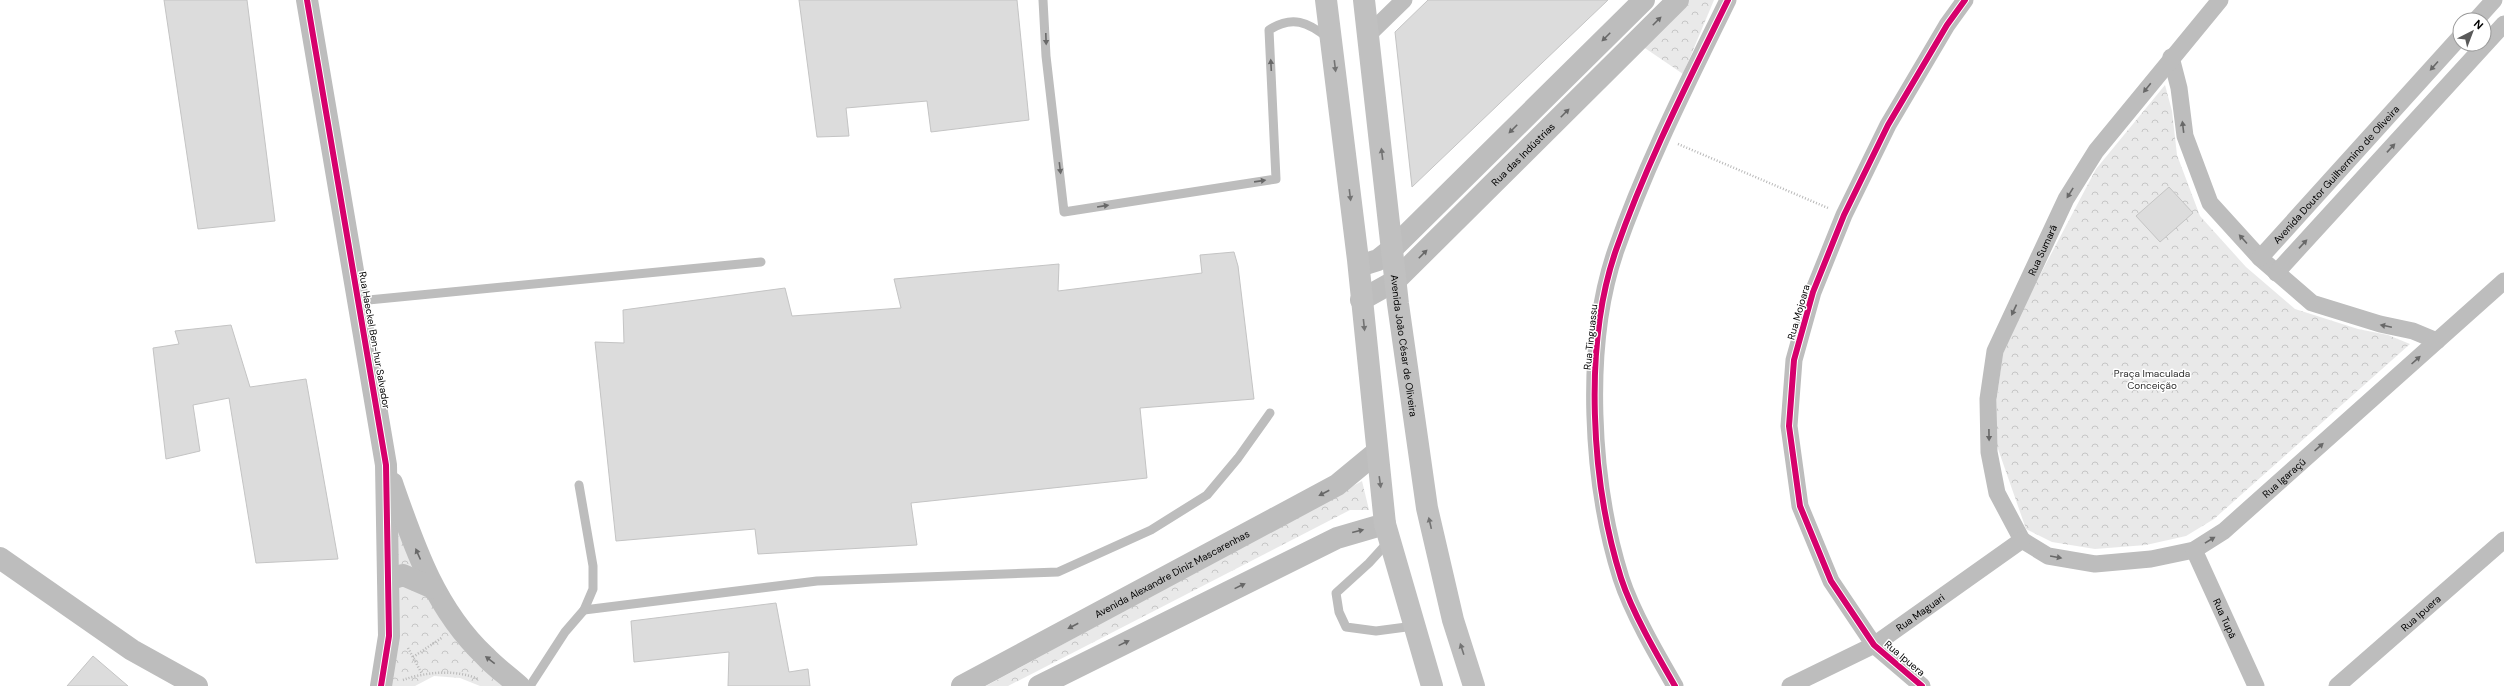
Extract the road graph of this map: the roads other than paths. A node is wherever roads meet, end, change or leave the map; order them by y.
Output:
1 (307, 0) edge
2 (1044, 0) edge
3 (1326, 0) edge
4 (1364, 0) edge
5 (1404, 0) edge
6 (1644, 0) edge
7 (1678, 0) edge
8 (1728, 0) edge
9 (1965, 0) edge
10 (2220, 0) edge
11 (2494, 0) edge
12 (2483, 12) edge
13 (2504, 24) edge
14 (1368, 35) junction
15 (1332, 42) junction
16 (2452, 46) edge
17 (2171, 58) junction
18 (2411, 91) junction
19 (2429, 106) junction
20 (1393, 248) junction
21 (2260, 258) junction
22 (761, 262) dead end
23 (1359, 266) junction
24 (2276, 272) junction
25 (1396, 282) junction
26 (2504, 282) edge
27 (1361, 300) junction
28 (358, 301) junction
29 (2437, 341) junction
30 (1270, 413) dead end
31 (1377, 452) junction
32 (386, 465) junction
33 (579, 485) dead end
34 (1388, 532) junction
35 (2022, 540) junction
36 (2504, 540) edge
37 (2194, 550) junction
38 (0, 558) edge
39 (388, 580) junction
40 (433, 588) junction
41 (584, 610) junction
42 (1414, 626) junction
43 (1874, 646) junction
44 (132, 650) junction
45 (1060, 681) edge
46 (389, 684) edge
47 (170, 686) edge
48 (196, 686) edge
49 (519, 686) edge
50 (530, 686) edge
51 (962, 686) edge
52 (1039, 686) edge
53 (1432, 686) edge
54 (1474, 686) edge
55 (1675, 686) edge
56 (1790, 686) edge
57 (1922, 686) edge
58 (2256, 686) edge
59 (2337, 686) edge

1 - 28 street, Rua Haeckel Ben-hur Salvador
2 -> 15 lane
3 - 15 main road
4 - 14 main road, Avenida João César de Oliveira
5 - 14 street
6 -> 20 street
25 -> 7 street, Rua das Indústrias
8 - 55 street, Rua Tinguassu
9 - 43 street, Rua Mojoara
10 - 17 street, Rua Sumarã
11 - 12 street
13 - 19 street
20 -> 14 main road, Avenida João César de Oliveira
15 -> 23 main road
16 -> 18 street, Avenida Doutor Guilhermino de Oliveira
21 -> 17 street
17 -> 35 street, Rua Sumarã
18 - 19 street
18 - 21 street, Avenida Doutor Guilhermino de Oliveira
24 -> 19 street
20 - 23 street
20 - 25 main road, Avenida João César de Oliveira
21 - 24 street
22 - 28 lane
23 - 27 main road
29 -> 24 street
25 - 27 street, Rua das Indústrias
54 -> 25 main road, Avenida João César de Oliveira
26 - 29 street, Rua Igaraçú
27 -> 31 main road
28 - 32 street, Rua Haeckel Ben-hur Salvador
37 -> 29 street, Rua Igaraçú
30 - 41 lane
31 -> 34 main road
31 -> 51 street, Avenida Alexandre Diniz Mascarenhas
32 - 39 street, Rua Haeckel Ben-hur Salvador
40 -> 32 street, Rua Haeckel Ben-hur Salvador
33 - 41 lane
34 - 42 main road
34 - 42 lane
45 -> 34 street
35 -> 37 street, Rua Igaraçú
35 - 43 street, Rua Maguari
36 - 59 street, Rua Ipuera
37 - 58 street, Rua Tupã
38 - 44 street
39 - 40 street
39 - 46 street, Rua Haeckel Ben-hur Salvador
49 -> 40 street, Rua Haeckel Ben-hur Salvador
41 - 50 lane
42 - 53 main road
43 - 56 street, Rua Maguari
43 - 57 street, Rua Ipuera
44 - 47 street
44 - 48 street
45 - 52 street

